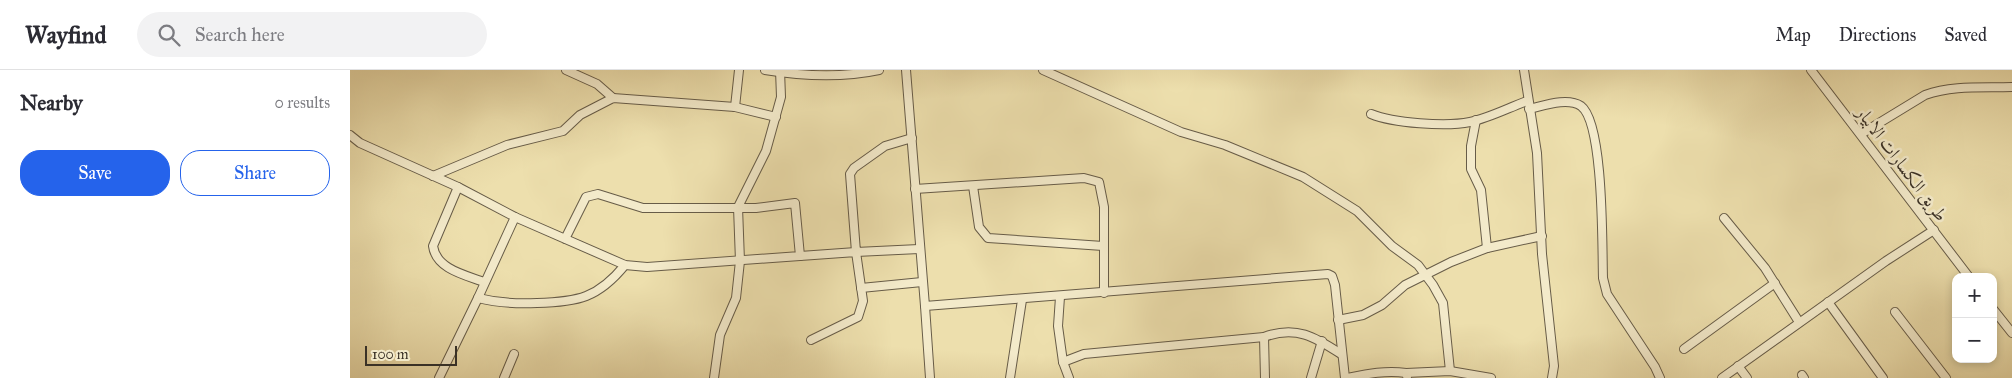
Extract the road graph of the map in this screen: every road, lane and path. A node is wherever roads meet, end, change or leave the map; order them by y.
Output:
1 (566, 70) edge
2 (739, 70) edge
3 (765, 70) edge
4 (879, 70) edge
5 (906, 70) edge
6 (1043, 70) edge
7 (1524, 70) edge
8 (1811, 70) edge
9 (780, 71) edge
10 (841, 72) edge
11 (2012, 87) edge
12 (614, 98) junction
13 (1528, 105) junction
14 (735, 107) junction
15 (1371, 114) dead end
16 (776, 117) junction
17 (1476, 120) junction
18 (1861, 134) junction
19 (350, 135) edge
20 (912, 138) junction
21 (434, 176) junction
22 (973, 186) junction
23 (458, 187) junction
24 (915, 189) junction
25 (738, 207) junction
26 (515, 217) junction
27 (1724, 218) dead end
28 (1934, 230) junction
29 (1542, 236) junction
30 (565, 239) junction
31 (1103, 246) junction
32 (1487, 248) junction
33 (919, 249) junction
34 (856, 252) junction
35 (800, 256) junction
36 (740, 260) junction
37 (625, 265) junction
38 (1966, 273) edge
39 (1426, 275) junction
40 (484, 282) junction
41 (922, 282) junction
42 (1775, 283) junction
43 (861, 288) junction
44 (1104, 293) junction
45 (1060, 297) junction
46 (478, 298) junction
47 (1022, 300) junction
48 (1828, 302) junction
49 (925, 306) junction
50 (1895, 312) dead end
51 (1997, 314) edge
52 (1338, 320) junction
53 (1799, 322) junction
54 (2012, 333) edge
55 (1264, 337) junction
56 (811, 340) dead end
57 (1322, 341) junction
58 (1684, 349) dead end
59 (514, 354) dead end
60 (1341, 354) junction
61 (1064, 362) junction
62 (1738, 366) junction
63 (1450, 371) junction
64 (1407, 375) edge
65 (442, 377) edge
66 (504, 378) edge
67 (714, 378) edge
68 (930, 378) edge
69 (1010, 378) edge
70 (1069, 378) edge
71 (1265, 378) edge
72 (1311, 378) edge
73 (1346, 378) edge
74 (1491, 378) edge
75 (1552, 378) edge
76 (1660, 378) edge
77 (1722, 378) edge
78 (1747, 378) edge
79 (1883, 378) edge
80 (1946, 378) edge

1 - 12 street
2 - 14 street
3 - 9 street
4 - 10 street
5 - 20 street
6 - 39 street
7 - 13 street
8 - 18 street, طريق الكسارات الابيار
9 - 10 street
9 - 16 street
11 - 18 street
12 - 14 street
12 - 21 street
13 - 17 street
13 - 29 street
13 - 76 street
14 - 16 street
15 - 17 street
16 - 25 street
17 - 32 street
18 - 28 street, طريق الكسارات الابيار
19 - 21 street
20 - 24 street
20 - 34 street
21 - 23 street
22 - 24 street
22 - 31 street
22 - 31 street
23 - 26 street
23 - 40 street
24 - 33 street
25 - 30 street
25 - 35 street
25 - 36 street
26 - 30 street
26 - 40 street
27 - 42 street
28 - 38 street, طريق الكسارات الابيار
28 - 48 street
29 - 32 street
29 - 75 street
30 - 37 street
31 - 44 street
32 - 39 street
33 - 34 street
33 - 41 street
34 - 35 street
34 - 43 street
35 - 36 street
36 - 37 street
36 - 67 street
37 - 46 street
39 - 52 street
39 - 63 street
40 - 46 street
41 - 43 street
41 - 49 street
42 - 53 street
42 - 58 street
43 - 56 street
44 - 45 street
44 - 52 street
45 - 47 street
45 - 61 street
46 - 65 street
47 - 49 street
47 - 69 street
48 - 53 street
48 - 79 street
49 - 68 street
50 - 80 street
51 - 54 street
52 - 60 street
53 - 62 street
55 - 57 street
55 - 61 street
55 - 71 street
57 - 60 street
57 - 72 street
59 - 66 street
60 - 73 street
61 - 70 street
62 - 77 street
62 - 78 street
63 - 64 street
63 - 74 street
64 - 73 street

